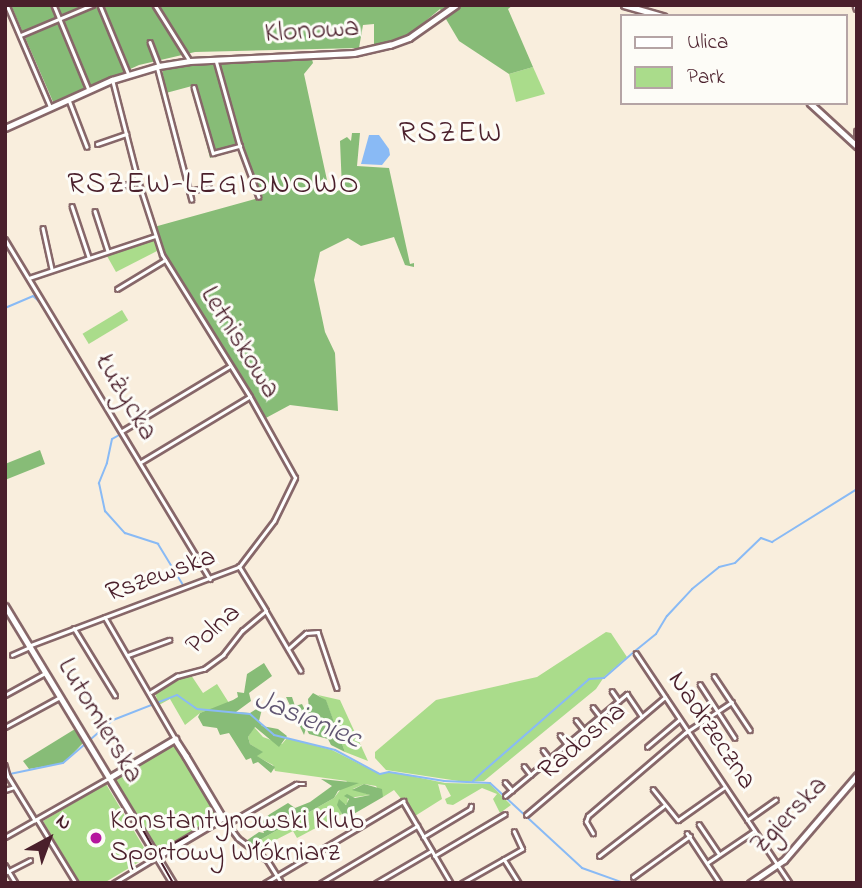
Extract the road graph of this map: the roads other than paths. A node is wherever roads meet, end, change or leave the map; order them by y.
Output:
1 (7, 5) edge
2 (54, 5) edge
3 (92, 5) edge
4 (100, 5) edge
5 (155, 5) edge
6 (456, 5) edge
7 (624, 5) edge
8 (656, 14) edge
9 (60, 19) junction
10 (20, 36) junction
11 (150, 42) dead end
12 (216, 60) junction
13 (190, 61) junction
14 (158, 66) junction
15 (129, 75) junction
16 (112, 80) junction
17 (194, 87) dead end
18 (89, 90) junction
19 (69, 100) junction
20 (812, 105) edge
21 (51, 110) junction
22 (5, 128) edge
23 (857, 132) edge
24 (126, 134) junction
25 (97, 144) dead end
26 (240, 146) junction
27 (857, 146) edge
28 (87, 147) dead end
29 (138, 181) junction
30 (209, 187) dead end
31 (113, 189) dead end
32 (190, 191) junction
33 (260, 197) dead end
34 (192, 200) dead end
35 (72, 206) dead end
36 (95, 211) dead end
37 (43, 228) dead end
38 (155, 236) junction
39 (5, 239) edge
40 (108, 251) junction
41 (89, 257) junction
42 (165, 260) junction
43 (52, 269) junction
44 (29, 278) junction
45 (117, 289) dead end
46 (230, 366) junction
47 (250, 397) junction
48 (122, 431) junction
49 (141, 462) junction
50 (292, 470) joint
51 (239, 567) junction
52 (210, 579) junction
53 (5, 606) edge
54 (266, 611) junction
55 (105, 617) junction
56 (75, 628) junction
57 (169, 640) dead end
58 (30, 647) junction
59 (288, 649) junction
60 (636, 653) dead end
61 (12, 654) dead end
62 (128, 655) junction
63 (301, 671) dead end
64 (46, 673) junction
65 (714, 676) dead end
66 (700, 684) dead end
67 (337, 688) dead end
68 (612, 691) dead end
69 (150, 692) junction
70 (5, 695) edge
71 (115, 695) dead end
72 (60, 697) junction
73 (665, 697) junction
74 (619, 701) junction
75 (732, 702) junction
76 (593, 707) dead end
77 (718, 712) junction
78 (600, 716) junction
79 (642, 716) junction
80 (680, 719) junction
81 (576, 720) dead end
82 (5, 727) edge
83 (584, 730) junction
84 (750, 730) dead end
85 (688, 732) junction
86 (560, 735) dead end
87 (175, 738) junction
88 (735, 738) dead end
89 (567, 744) junction
90 (647, 747) dead end
91 (543, 750) dead end
92 (550, 759) junction
93 (5, 765) edge
94 (524, 766) dead end
95 (7, 774) edge
96 (531, 775) junction
97 (857, 775) edge
98 (109, 778) junction
99 (505, 782) dead end
100 (304, 784) dead end
101 (14, 787) junction
102 (725, 787) junction
103 (653, 789) dead end
104 (5, 790) edge
105 (512, 790) junction
106 (505, 796) dead end
107 (776, 800) dead end
108 (665, 805) junction
109 (471, 806) dead end
110 (505, 814) dead end
111 (526, 816) dead end
112 (223, 818) junction
113 (36, 820) junction
114 (747, 820) junction
115 (227, 824) junction
116 (699, 824) dead end
117 (417, 826) junction
118 (754, 831) junction
119 (514, 832) dead end
120 (593, 834) dead end
121 (424, 837) junction
122 (5, 838) edge
123 (431, 850) junction
124 (719, 854) junction
125 (434, 856) junction
126 (599, 856) dead end
127 (158, 857) junction
128 (505, 859) junction
129 (30, 860) dead end
130 (707, 863) junction
131 (5, 865) edge
132 (777, 866) junction
133 (7, 872) edge
134 (277, 876) junction
135 (633, 877) dead end
136 (16, 883) edge
137 (76, 883) edge
138 (114, 883) edge
139 (173, 883) edge
140 (265, 883) edge
141 (282, 883) edge
142 (321, 883) edge
143 (376, 883) edge
144 (451, 883) edge
145 (462, 883) edge
146 (519, 883) edge
147 (720, 883) edge
148 (750, 883) edge
149 (790, 883) edge

1 - 10 street
2 - 9 street
3 - 9 street
4 - 15 street
5 - 13 street
6 - 12 street, Klonowa
7 - 8 street
9 - 10 street
9 - 18 street
10 - 21 street
11 - 14 street
12 - 13 street, Klonowa
12 - 26 street
13 - 14 street, Klonowa
14 - 15 street, Klonowa
14 - 32 street
15 - 16 street, Klonowa
16 - 18 street, Klonowa
16 - 24 street, Letniskowa
17 - 26 street
18 - 19 street, Klonowa
19 - 21 street, Klonowa
19 - 28 street
20 - 27 street
21 - 22 street, Klonowa
23 - 27 street
24 - 25 street
24 - 29 street, Letniskowa
26 - 33 street
29 - 31 street
29 - 38 street, Letniskowa
30 - 32 street
32 - 34 street
35 - 41 street
36 - 40 street
37 - 43 street
38 - 40 street
38 - 42 street, Letniskowa
39 - 44 street, Łużycka
40 - 41 street
41 - 43 street
42 - 45 street
42 - 46 street, Letniskowa
43 - 44 street
44 - 48 street, Łużycka
46 - 47 street, Letniskowa
46 - 48 street
47 - 49 street
47 - 50 street, Letniskowa
48 - 49 street, Łużycka
49 - 52 street, Łużycka
50 - 51 street, Rszewska
51 - 52 street, Rszewska
51 - 54 street, Polna
52 - 55 street, Rszewska
53 - 58 main road, Lutomierska
54 - 59 street
54 - 69 street, Polna
55 - 56 street, Rszewska
55 - 62 street
56 - 58 street, Rszewska
56 - 71 street
57 - 62 street
58 - 61 street, Rszewska
58 - 64 main road, Lutomierska
59 - 63 street
59 - 67 street
60 - 73 street, Nadrzeczna
62 - 69 street
64 - 70 street
64 - 72 main road, Lutomierska
65 - 75 street
66 - 77 street
68 - 74 street
69 - 87 street
72 - 82 street
72 - 98 main road, Lutomierska
73 - 79 street, Radosna
73 - 80 street, Nadrzeczna
74 - 78 street
74 - 79 street
75 - 77 street
75 - 84 street
76 - 78 street
77 - 85 street
77 - 88 street
78 - 83 street
79 - 111 street, Radosna
80 - 85 street, Nadrzeczna
80 - 90 street
81 - 83 street
83 - 89 street
85 - 102 street, Nadrzeczna
85 - 120 street
86 - 89 street
87 - 98 street
87 - 112 street
89 - 92 street
91 - 92 street
92 - 96 street
93 - 95 street
94 - 96 street
95 - 101 street
96 - 105 street
97 - 132 main road, Zgierska
98 - 113 street
98 - 127 main road, Lutomierska
99 - 105 street
100 - 115 street
101 - 104 street
101 - 113 street
102 - 108 street
102 - 114 street, Nadrzeczna
103 - 108 street
105 - 106 street
107 - 114 street
108 - 126 street
109 - 121 street
110 - 125 street
112 - 115 street
112 - 127 street
113 - 122 street
113 - 137 street
114 - 118 street, Nadrzeczna
115 - 134 street
116 - 124 street
117 - 121 street
117 - 134 street
117 - 142 street
118 - 124 street
118 - 132 street, Nadrzeczna
119 - 128 street
121 - 123 street
123 - 125 street
123 - 143 street
124 - 130 street
125 - 144 street
127 - 138 street
127 - 139 main road, Lutomierska
128 - 145 street
128 - 146 street
129 - 133 street
130 - 135 street
130 - 147 street
131 - 133 street
132 - 148 main road, Zgierska
132 - 149 street, Nadrzeczna
133 - 136 street
134 - 140 street
134 - 141 street

